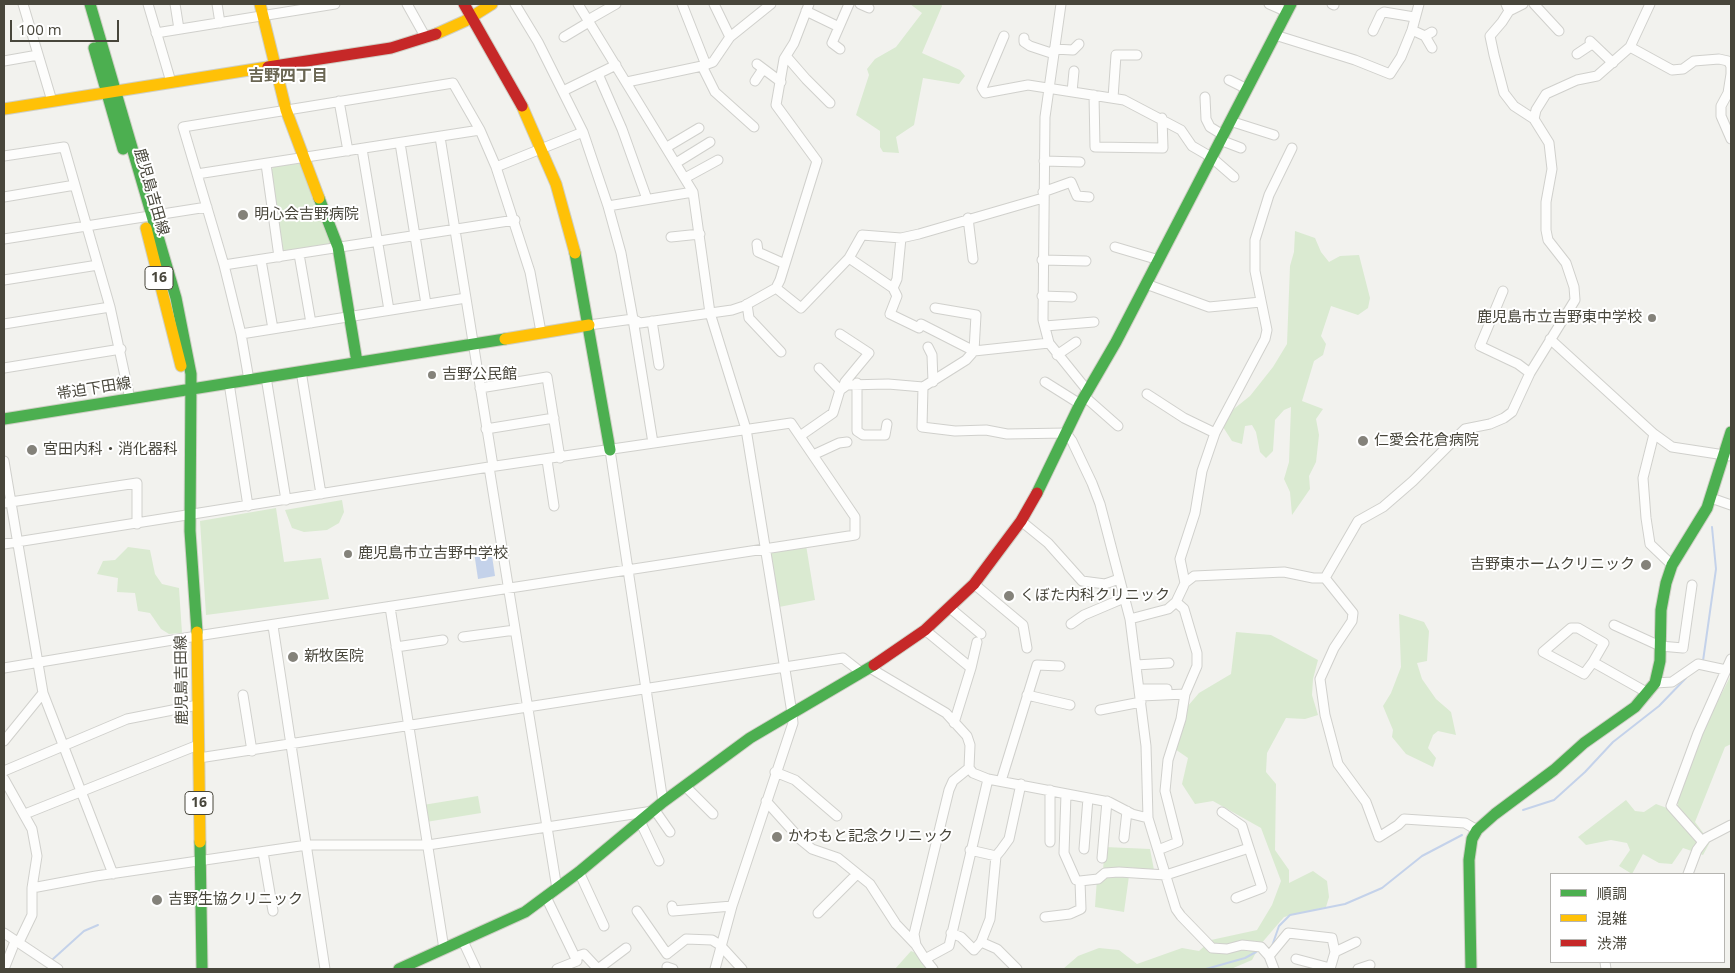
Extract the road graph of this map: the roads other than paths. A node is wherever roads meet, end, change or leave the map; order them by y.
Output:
1 (23, 4) edge
2 (81, 4) edge
3 (90, 4) edge
4 (148, 4) edge
5 (175, 4) edge
6 (217, 4) edge
7 (260, 4) edge
8 (335, 4) edge
9 (407, 4) edge
10 (464, 4) edge
11 (492, 4) edge
12 (515, 4) edge
13 (578, 4) edge
14 (616, 4) edge
15 (682, 4) edge
16 (714, 4) edge
17 (756, 4) edge
18 (772, 4) edge
19 (849, 4) edge
20 (860, 4) edge
21 (1061, 4) edge
22 (1269, 4) edge
23 (1419, 4) edge
24 (1523, 4) edge
25 (1534, 4) edge
26 (1650, 4) edge
27 (301, 7) edge
28 (1507, 7) edge
29 (808, 8) edge
30 (869, 8) dead end
31 (1289, 8) edge
32 (265, 15) junction
33 (759, 15) junction
34 (472, 17) junction
35 (1414, 17) junction
36 (589, 21) junction
37 (220, 23) junction
38 (839, 27) junction
39 (179, 29) junction
40 (1412, 30) junction
41 (1372, 31) dead end
42 (1559, 31) dead end
43 (156, 33) junction
44 (1275, 35) junction
45 (1004, 36) dead end
46 (564, 37) dead end
47 (730, 37) junction
48 (426, 38) junction
49 (1024, 38) dead end
50 (1079, 44) dead end
51 (1630, 47) junction
52 (1432, 48) dead end
53 (840, 49) dead end
54 (1054, 52) junction
55 (1577, 54) dead end
56 (38, 55) junction
57 (1137, 55) dead end
58 (786, 56) junction
59 (4, 61) edge
60 (1613, 63) junction
61 (616, 65) junction
62 (276, 66) junction
63 (704, 66) junction
64 (1074, 70) dead end
65 (598, 74) junction
66 (1229, 80) dead end
67 (755, 81) dead end
68 (171, 82) junction
69 (627, 82) junction
70 (780, 82) junction
71 (1049, 88) junction
72 (1247, 89) junction
73 (563, 91) junction
74 (112, 92) junction
75 (1072, 92) junction
76 (1094, 95) junction
77 (1205, 97) dead end
78 (1113, 98) junction
79 (52, 101) junction
80 (340, 101) junction
81 (830, 103) dead end
82 (4, 109) edge
83 (286, 110) junction
84 (1162, 118) junction
85 (1534, 119) junction
86 (1230, 121) junction
87 (754, 127) dead end
88 (698, 128) dead end
89 (480, 130) junction
90 (583, 132) junction
91 (1274, 135) dead end
92 (440, 136) junction
93 (1222, 138) junction
94 (1731, 139) edge
95 (710, 142) dead end
96 (400, 143) junction
97 (666, 147) junction
98 (1241, 148) dead end
99 (1292, 148) dead end
100 (362, 149) junction
101 (542, 149) junction
102 (348, 151) junction
103 (4, 156) edge
104 (1211, 157) junction
105 (304, 158) junction
106 (718, 160) dead end
107 (1044, 161) junction
108 (1080, 162) dead end
109 (676, 163) junction
110 (266, 164) junction
111 (496, 167) junction
112 (198, 174) junction
113 (1234, 177) dead end
114 (685, 178) junction
115 (75, 185) junction
116 (693, 192) junction
117 (1043, 195) junction
118 (4, 196) edge
119 (1089, 197) dead end
120 (647, 200) junction
121 (608, 206) junction
122 (207, 207) junction
123 (147, 216) junction
124 (968, 218) junction
125 (515, 220) junction
126 (87, 226) junction
127 (455, 229) junction
128 (700, 234) junction
129 (415, 235) junction
130 (671, 237) dead end
131 (900, 238) junction
132 (4, 239) edge
133 (378, 241) junction
134 (757, 244) dead end
135 (1115, 247) dead end
136 (338, 248) junction
137 (299, 254) junction
138 (280, 257) junction
139 (849, 258) junction
140 (973, 259) dead end
141 (261, 260) junction
142 (1042, 260) junction
143 (1159, 260) junction
144 (1086, 261) dead end
145 (785, 264) junction
146 (98, 265) junction
147 (224, 265) junction
148 (4, 280) edge
149 (1146, 284) junction
150 (776, 288) junction
151 (893, 288) junction
152 (1502, 291) dead end
153 (1042, 296) junction
154 (1072, 297) dead end
155 (466, 298) junction
156 (1261, 302) junction
157 (426, 304) junction
158 (748, 304) junction
159 (110, 307) junction
160 (936, 308) dead end
161 (389, 310) junction
162 (710, 313) junction
163 (350, 316) junction
164 (633, 319) junction
165 (652, 321) junction
166 (1094, 322) dead end
167 (311, 323) junction
168 (4, 324) edge
169 (589, 325) junction
170 (1045, 326) junction
171 (273, 329) junction
172 (541, 332) junction
173 (241, 334) junction
174 (840, 334) dead end
175 (1550, 339) junction
176 (1076, 342) dead end
177 (1049, 343) junction
178 (473, 344) junction
179 (928, 348) dead end
180 (121, 349) junction
181 (974, 351) junction
182 (781, 352) dead end
183 (1057, 356) junction
184 (357, 362) junction
185 (659, 365) dead end
186 (4, 368) edge
187 (819, 368) dead end
188 (301, 372) junction
189 (1530, 373) junction
190 (266, 377) junction
191 (249, 380) junction
192 (933, 382) junction
193 (1045, 382) dead end
194 (229, 383) junction
195 (858, 383) junction
196 (923, 387) junction
197 (480, 388) junction
198 (841, 389) junction
199 (189, 390) junction
200 (1148, 394) dead end
201 (1084, 397) junction
202 (130, 399) junction
203 (4, 418) edge
204 (554, 418) junction
205 (887, 424) dead end
206 (1118, 426) dead end
207 (486, 429) junction
208 (746, 429) junction
209 (1731, 432) edge
210 (1066, 433) junction
211 (1215, 433) junction
212 (1654, 434) junction
213 (800, 436) junction
214 (846, 442) dead end
215 (653, 443) junction
216 (610, 450) junction
217 (1727, 455) edge
218 (814, 456) junction
219 (560, 458) junction
220 (547, 460) junction
221 (4, 463) edge
222 (491, 467) junction
223 (321, 494) junction
224 (1711, 498) junction
225 (286, 500) junction
226 (7, 502) edge
227 (1731, 504) edge
228 (248, 506) junction
229 (554, 506) dead end
230 (190, 516) junction
231 (1021, 521) junction
232 (137, 524) junction
233 (18, 542) junction
234 (4, 544) edge
235 (765, 549) junction
236 (1672, 565) junction
237 (627, 571) junction
238 (1325, 578) junction
239 (1119, 579) junction
240 (1185, 583) junction
241 (974, 584) junction
242 (1692, 585) dead end
243 (508, 589) junction
244 (1124, 598) junction
245 (1176, 602) junction
246 (390, 607) junction
247 (950, 608) junction
248 (1130, 619) junction
249 (1071, 624) dead end
250 (1614, 625) dead end
251 (273, 626) junction
252 (515, 630) junction
253 (925, 630) junction
254 (197, 636) junction
255 (463, 637) dead end
256 (443, 640) dead end
257 (1660, 646) junction
258 (396, 647) junction
259 (1027, 648) dead end
260 (1731, 659) edge
261 (1593, 662) junction
262 (38, 663) junction
263 (1169, 663) dead end
264 (1136, 665) junction
265 (1060, 666) dead end
266 (4, 668) edge
267 (783, 668) junction
268 (972, 668) junction
269 (1726, 670) junction
270 (866, 671) junction
271 (1655, 683) junction
272 (646, 689) junction
273 (1167, 689) dead end
274 (43, 693) junction
275 (1648, 693) junction
276 (1185, 694) junction
277 (1027, 695) junction
278 (243, 696) dead end
279 (1141, 696) junction
280 (198, 705) junction
281 (1070, 705) dead end
282 (528, 708) junction
283 (1100, 710) dead end
284 (792, 713) junction
285 (954, 722) junction
286 (409, 725) junction
287 (4, 741) edge
288 (291, 744) junction
289 (198, 745) junction
290 (64, 747) junction
291 (252, 751) junction
292 (198, 758) junction
293 (969, 768) junction
294 (4, 771) edge
295 (775, 772) junction
296 (4, 779) edge
297 (988, 779) junction
298 (1001, 781) junction
299 (1021, 784) junction
300 (685, 786) junction
301 (1050, 790) junction
302 (82, 792) junction
303 (1066, 794) junction
304 (1088, 798) junction
305 (766, 801) junction
306 (1107, 801) junction
307 (657, 807) junction
308 (1127, 811) junction
309 (1222, 812) dead end
310 (25, 814) junction
311 (713, 814) dead end
312 (837, 816) dead end
313 (1148, 818) junction
314 (640, 821) junction
315 (1731, 825) edge
316 (547, 827) junction
317 (1477, 830) junction
318 (670, 832) dead end
319 (1124, 838) dead end
320 (1050, 842) dead end
321 (1703, 842) junction
322 (307, 845) junction
323 (428, 846) junction
324 (1249, 848) junction
325 (1084, 849) dead end
326 (970, 850) junction
327 (1158, 850) junction
328 (263, 852) junction
329 (996, 856) junction
330 (1102, 858) dead end
331 (200, 862) junction
332 (659, 862) dead end
333 (579, 872) junction
334 (1688, 873) edge
335 (113, 874) junction
336 (857, 874) junction
337 (1166, 875) junction
338 (1080, 881) junction
339 (32, 888) junction
340 (558, 889) junction
341 (546, 897) junction
342 (1236, 898) dead end
343 (672, 906) dead end
344 (732, 906) junction
345 (272, 911) dead end
346 (637, 911) dead end
347 (818, 913) dead end
348 (1045, 917) dead end
349 (604, 926) dead end
350 (4, 933) edge
351 (951, 934) junction
352 (463, 940) junction
353 (19, 942) junction
354 (980, 942) junction
355 (1356, 942) dead end
356 (720, 945) junction
357 (916, 945) junction
358 (626, 948) dead end
359 (444, 949) junction
360 (1335, 952) junction
361 (1269, 956) junction
362 (575, 957) junction
363 (925, 959) junction
364 (1296, 959) dead end
365 (1370, 965) dead end
366 (404, 968) edge
367 (1330, 968) edge
368 (4, 969) edge
369 (58, 969) edge
370 (202, 969) edge
371 (325, 969) edge
372 (476, 969) edge
373 (557, 969) edge
374 (598, 969) edge
375 (715, 969) edge
376 (742, 969) edge
377 (933, 969) edge
378 (1017, 969) edge
379 (1274, 969) edge
380 (1358, 969) edge
381 (1471, 969) edge

1 - 56 street
2 - 74 street, 鹿児島吉田線 / 16
3 - 74 street, 鹿児島吉田線 / 16
4 - 43 street
5 - 39 street
6 - 37 street
7 - 32 street
8 - 27 street
9 - 48 street
10 - 34 street
11 - 34 street
12 - 73 street
13 - 36 street
14 - 36 street
15 - 63 street
16 - 47 street
17 - 33 street
18 - 33 street
19 - 38 street
20 - 30 street
21 - 54 street
22 - 31 street
23 - 35 street
24 - 28 street
25 - 42 street
26 - 51 street
27 - 32 street
28 - 85 street
29 - 38 street
29 - 58 street
31 - 44 street
32 - 37 street
32 - 62 street
33 - 47 street
34 - 48 street
34 - 101 street
35 - 40 street
35 - 41 street
36 - 46 street
36 - 61 street
37 - 39 street
38 - 53 street
39 - 43 street
40 - 44 street
40 - 52 street
43 - 68 street
44 - 72 street
45 - 71 street
47 - 63 street
48 - 62 street
49 - 54 street
50 - 54 street
51 - 60 street
51 - 94 street
54 - 71 street
55 - 60 street
56 - 59 street
56 - 79 street
57 - 78 street
58 - 70 street
58 - 81 street
60 - 85 street
61 - 65 street
61 - 69 street
62 - 68 street
62 - 83 street
63 - 69 street
63 - 87 street
64 - 75 street
65 - 73 street
65 - 120 street
66 - 72 street
67 - 70 street
68 - 74 street
69 - 97 street
70 - 145 street
71 - 75 street
71 - 107 street
72 - 86 street
73 - 90 street
74 - 79 street
74 - 123 street, 鹿児島吉田線 / 16
75 - 76 street
76 - 78 street
76 - 84 street
77 - 93 street
78 - 84 street
79 - 82 street
80 - 83 street
80 - 89 street
80 - 102 street
83 - 105 street
83 - 112 street
84 - 104 street
85 - 175 street
86 - 91 street
86 - 93 street
88 - 97 street
89 - 92 street
89 - 111 street
90 - 101 street
90 - 121 street
92 - 96 street
92 - 127 street
93 - 98 street
93 - 104 street
95 - 109 street
96 - 100 street
96 - 129 street
97 - 109 street
99 - 156 street
100 - 102 street
100 - 133 street
101 - 111 street
101 - 169 street
102 - 105 street
103 - 115 street
104 - 113 street
104 - 143 street
105 - 110 street
105 - 136 street
106 - 114 street
107 - 108 street
107 - 117 street
109 - 114 street
110 - 112 street
110 - 138 street
111 - 125 street
112 - 122 street
114 - 116 street
115 - 118 street
115 - 126 street
116 - 120 street
116 - 128 street
117 - 119 street
117 - 124 street
117 - 142 street
120 - 121 street
121 - 164 street
122 - 123 street
122 - 147 street
123 - 126 street
123 - 199 street, 鹿児島吉田線 / 16
124 - 131 street
124 - 140 street
125 - 127 street
125 - 172 street
126 - 132 street
126 - 146 street
127 - 129 street
127 - 155 street
128 - 130 street
128 - 162 street
129 - 133 street
129 - 157 street
131 - 139 street
131 - 151 street
133 - 136 street
133 - 161 street
134 - 145 street
135 - 143 street
136 - 137 street
136 - 163 street
137 - 138 street
137 - 167 street
138 - 141 street
139 - 150 street
139 - 151 street
141 - 147 street
141 - 171 street
142 - 144 street
142 - 153 street
143 - 149 street
145 - 150 street
146 - 148 street
146 - 159 street
147 - 173 street
149 - 156 street
149 - 201 street
150 - 158 street
151 - 181 street
152 - 189 street
153 - 154 street
153 - 170 street
155 - 157 street
155 - 178 street
156 - 211 street
157 - 161 street
158 - 162 street
158 - 182 street
159 - 168 street
159 - 180 street
160 - 181 street
161 - 163 street
162 - 165 street
162 - 208 street
163 - 167 street
163 - 184 street
164 - 165 street
164 - 169 street
164 - 215 street
165 - 185 street
166 - 170 street
167 - 171 street
169 - 172 street, 帯迫下田線
169 - 216 street
170 - 177 street
171 - 173 street
172 - 178 street, 帯迫下田線
173 - 191 street
174 - 198 street
175 - 189 street
175 - 212 street
176 - 183 street
177 - 181 street
177 - 183 street
178 - 184 street, 帯迫下田線
178 - 197 street
179 - 192 street
180 - 186 street
180 - 202 street
181 - 192 street
183 - 201 street
184 - 188 street, 帯迫下田線
187 - 198 street
188 - 190 street, 帯迫下田線
188 - 223 street
189 - 238 street
190 - 191 street, 帯迫下田線
190 - 225 street
191 - 194 street, 帯迫下田線
192 - 196 street
193 - 201 street
194 - 199 street, 帯迫下田線
194 - 228 street
195 - 196 street
195 - 198 street
195 - 205 street
196 - 210 street
197 - 204 street
197 - 207 street
198 - 213 street
199 - 202 street, 帯迫下田線
199 - 230 street, 鹿児島吉田線 / 16
200 - 211 street
201 - 206 street
201 - 210 street
202 - 203 street, 帯迫下田線
204 - 207 street
204 - 219 street
207 - 222 street
208 - 213 street
208 - 215 street
208 - 235 street
209 - 217 street
210 - 231 street
210 - 239 street
211 - 240 street
212 - 217 street
212 - 236 street
213 - 218 street
214 - 218 street
215 - 216 street
216 - 219 street
216 - 237 street
217 - 224 street
218 - 235 street
219 - 220 street
220 - 222 street
220 - 229 street
221 - 226 street
222 - 223 street
222 - 243 street
223 - 225 street
224 - 227 street
224 - 236 street
225 - 228 street
226 - 232 street
226 - 233 street
228 - 230 street
230 - 232 street
230 - 254 street, 鹿児島吉田線 / 16
231 - 239 street
231 - 241 street
232 - 233 street
233 - 234 street
233 - 262 street
235 - 237 street
235 - 267 street
236 - 257 street
237 - 243 street
237 - 272 street
238 - 240 street
238 - 317 street
239 - 244 street
240 - 245 street
241 - 247 street
241 - 259 street
242 - 257 street
243 - 246 street
243 - 252 street
244 - 248 street
244 - 249 street
245 - 248 street
245 - 276 street
246 - 251 street
246 - 258 street
247 - 253 street
247 - 268 street
248 - 264 street
250 - 257 street
251 - 254 street
251 - 288 street
252 - 255 street
252 - 282 street
253 - 268 street
253 - 270 street
254 - 262 street
254 - 280 street, 鹿児島吉田線 / 16
256 - 258 street
257 - 271 street
258 - 286 street
260 - 269 street
261 - 261 street
261 - 275 street
262 - 266 street
262 - 274 street
263 - 264 street
264 - 279 street
265 - 277 street
267 - 270 street
267 - 272 street
267 - 284 street
268 - 285 street
269 - 271 street
269 - 321 street
270 - 284 street
270 - 285 street
271 - 275 street
272 - 282 street
272 - 307 street
273 - 279 street
274 - 287 street
274 - 290 street
275 - 317 street
276 - 279 street
276 - 327 street
277 - 281 street
277 - 298 street
278 - 291 street
279 - 283 street
279 - 313 street
280 - 289 street, 鹿児島吉田線 / 16
280 - 290 street
282 - 286 street
282 - 316 street
284 - 295 street
284 - 300 street
285 - 293 street
286 - 288 street
286 - 323 street
288 - 291 street
288 - 322 street
289 - 292 street, 鹿児島吉田線 / 16
289 - 302 street
290 - 294 street
290 - 302 street
291 - 292 street
292 - 331 street, 鹿児島吉田線 / 16
293 - 297 street
293 - 357 street
295 - 305 street
295 - 312 street
296 - 310 street
297 - 298 street
297 - 326 street
298 - 299 street
299 - 301 street
299 - 329 street
300 - 307 street
300 - 311 street
301 - 303 street
301 - 320 street
302 - 310 street
302 - 335 street
303 - 304 street
303 - 338 street
304 - 306 street
304 - 325 street
305 - 336 street
305 - 344 street
306 - 308 street
306 - 330 street
307 - 314 street
307 - 316 street
307 - 318 street
308 - 313 street
308 - 319 street
309 - 324 street
310 - 339 street
313 - 327 street
314 - 332 street
314 - 333 street
315 - 321 street
316 - 323 street
316 - 340 street
317 - 381 street
321 - 334 street
322 - 323 street
322 - 328 street
322 - 371 street
323 - 359 street
324 - 337 street
324 - 342 street
326 - 329 street
326 - 351 street
327 - 337 street
328 - 331 street
328 - 345 street
329 - 354 street
331 - 335 street
331 - 370 street, 鹿児島吉田線 / 16
333 - 340 street
333 - 349 street
335 - 339 street
336 - 347 street
336 - 357 street
337 - 338 street
337 - 361 street
338 - 348 street
339 - 353 street
340 - 341 street
341 - 352 street
341 - 362 street
343 - 344 street
344 - 356 street
346 - 356 street
350 - 353 street
351 - 354 street
351 - 363 street
352 - 359 street
352 - 372 street
353 - 368 street
353 - 369 street
354 - 378 street
355 - 360 street
356 - 375 street
356 - 376 street
357 - 363 street
358 - 374 street
359 - 366 street
360 - 361 street
360 - 367 street
361 - 379 street
362 - 373 street
362 - 374 street
363 - 377 street
364 - 367 street
365 - 380 street

